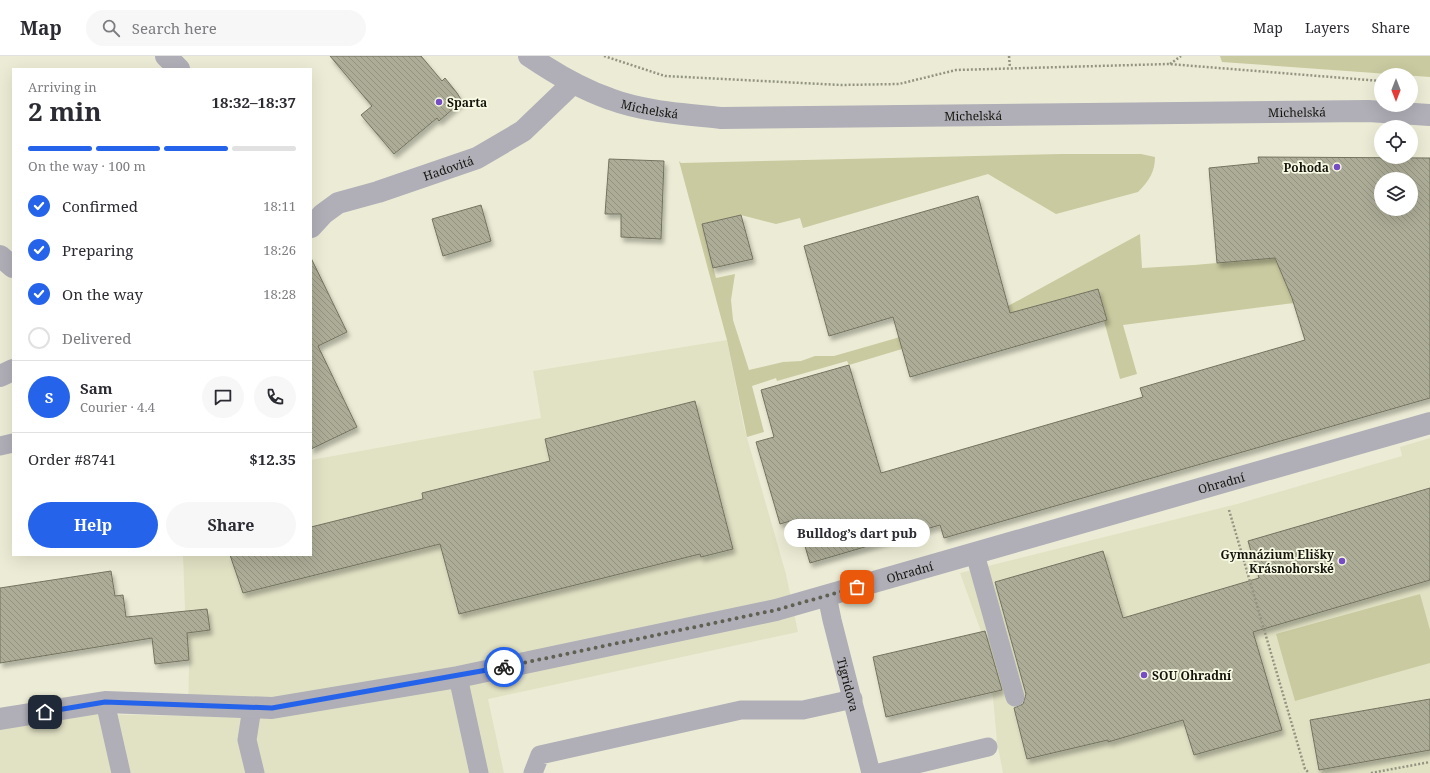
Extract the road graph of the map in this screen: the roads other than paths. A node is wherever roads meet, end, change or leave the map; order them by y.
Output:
1 (166, 56) edge
2 (529, 56) edge
3 (178, 68) edge
4 (573, 83) junction
5 (1430, 115) edge
6 (315, 214) edge
7 (0, 256) edge
8 (12, 266) edge
9 (12, 370) edge
10 (0, 376) edge
11 (1430, 423) edge
12 (12, 443) edge
13 (0, 446) edge
14 (974, 554) junction
15 (827, 596) junction
16 (458, 677) junction
17 (1015, 697) dead end
18 (853, 699) junction
19 (105, 702) junction
20 (252, 708) junction
21 (0, 719) edge
22 (988, 747) dead end
23 (121, 773) edge
24 (255, 773) edge
25 (479, 773) edge
26 (533, 773) edge
27 (871, 773) edge
28 (879, 773) edge

1 - 3 street
2 - 4 street, Michelská
4 - 5 street, Michelská
4 - 6 street, Hadovitá
7 - 8 street
9 - 10 street
11 - 14 street, Ohradní
12 - 13 lane
14 - 15 street, Ohradní
14 - 17 lane
15 - 16 street, Ohradní
15 - 18 lane, Tigridova
16 - 20 street, Ohradní
16 - 25 lane
18 - 26 lane
18 - 27 lane, Tigridova
19 - 20 street, Ohradní
19 - 21 street, Ohradní
19 - 23 lane
20 - 24 lane
22 - 28 lane

